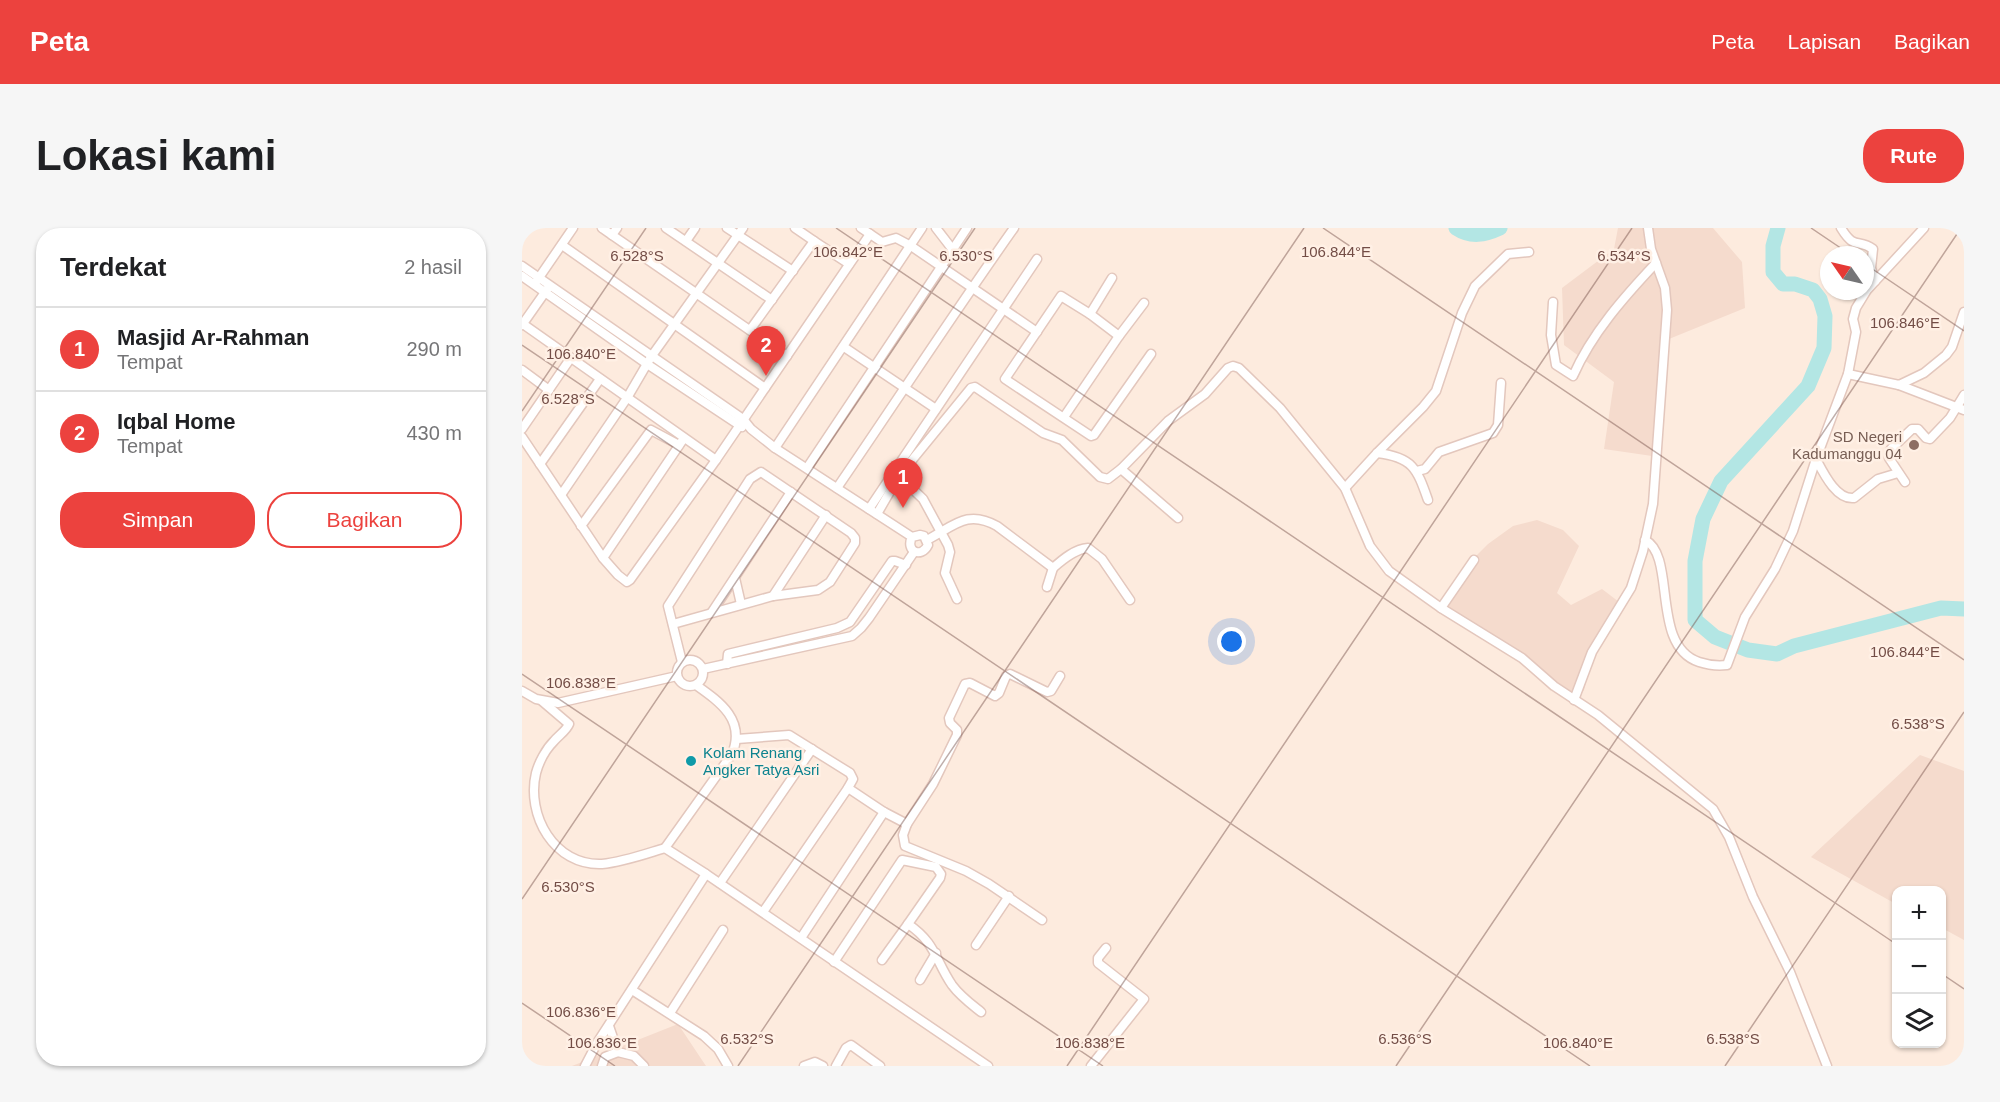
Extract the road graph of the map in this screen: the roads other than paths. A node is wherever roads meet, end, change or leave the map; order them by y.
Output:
1 (573, 228) edge
2 (602, 228) edge
3 (666, 228) edge
4 (695, 228) edge
5 (728, 228) edge
6 (795, 228) edge
7 (861, 228) edge
8 (922, 228) edge
9 (936, 228) edge
10 (967, 228) edge
11 (1014, 228) edge
12 (1648, 228) edge
13 (1841, 228) edge
14 (1924, 228) edge
15 (615, 231) edge
16 (740, 231) edge
17 (870, 234) junction
18 (814, 241) junction
19 (686, 242) junction
20 (562, 245) junction
21 (911, 246) junction
22 (953, 250) junction
23 (1529, 252) dead end
24 (1037, 259) dead end
25 (718, 263) junction
26 (1656, 263) junction
27 (849, 264) junction
28 (522, 266) edge
29 (941, 268) junction
30 (792, 271) junction
31 (522, 276) edge
32 (1112, 278) dead end
33 (537, 281) junction
34 (1875, 281) junction
35 (971, 288) junction
36 (548, 289) junction
37 (697, 293) junction
38 (772, 300) junction
39 (1554, 302) dead end
40 (1144, 303) dead end
41 (1004, 310) junction
42 (1964, 312) edge
43 (1090, 314) junction
44 (675, 323) junction
45 (522, 324) edge
46 (750, 330) junction
47 (1037, 332) junction
48 (1119, 336) junction
49 (844, 346) junction
50 (1151, 354) dead end
51 (787, 356) junction
52 (570, 358) junction
53 (649, 360) junction
54 (875, 368) junction
55 (522, 370) edge
56 (1848, 374) junction
57 (600, 379) junction
58 (1501, 383) dead end
59 (1899, 385) junction
60 (906, 387) junction
61 (765, 388) junction
62 (549, 390) junction
63 (1964, 395) edge
64 (627, 398) junction
65 (936, 409) junction
66 (1961, 409) edge
67 (1064, 417) junction
68 (741, 422) junction
69 (522, 429) edge
70 (522, 437) edge
71 (681, 442) junction
72 (775, 448) junction
73 (1377, 453) junction
74 (1816, 459) junction
75 (716, 460) junction
76 (540, 464) junction
77 (807, 468) junction
78 (1121, 469) junction
79 (1418, 471) junction
80 (1898, 473) junction
81 (899, 476) junction
82 (1905, 482) dead end
83 (837, 488) junction
84 (1345, 489) junction
85 (791, 492) junction
86 (561, 495) junction
87 (1428, 500) dead end
88 (873, 511) junction
89 (826, 515) junction
90 (1178, 518) dead end
91 (581, 526) junction
92 (942, 532) junction
93 (912, 537) junction
94 (927, 540) junction
95 (1645, 540) junction
96 (915, 552) junction
97 (603, 558) junction
98 (1474, 560) dead end
99 (906, 565) junction
100 (1053, 568) junction
101 (735, 578) junction
102 (1047, 587) dead end
103 (773, 596) junction
104 (957, 598) dead end
105 (1130, 600) dead end
106 (741, 604) junction
107 (1441, 608) junction
108 (858, 610) junction
109 (712, 612) junction
110 (869, 618) junction
111 (673, 624) junction
112 (811, 634) junction
113 (770, 643) junction
114 (814, 645) junction
115 (773, 654) junction
116 (682, 662) junction
117 (727, 664) junction
118 (703, 669) junction
119 (677, 676) junction
120 (1060, 676) dead end
121 (696, 685) junction
122 (522, 691) edge
123 (1574, 700) junction
124 (542, 701) junction
125 (737, 739) junction
126 (812, 749) junction
127 (848, 788) junction
128 (884, 812) junction
129 (907, 824) junction
130 (665, 848) junction
131 (706, 874) junction
132 (720, 883) junction
133 (1009, 896) junction
134 (763, 912) junction
135 (1042, 920) dead end
136 (908, 924) junction
137 (723, 930) dead end
138 (801, 938) junction
139 (976, 945) dead end
140 (1106, 948) dead end
141 (936, 953) junction
142 (882, 960) dead end
143 (834, 962) junction
144 (920, 980) dead end
145 (632, 990) junction
146 (981, 1012) dead end
147 (670, 1013) junction
148 (609, 1026) junction
149 (618, 1052) junction
150 (585, 1066) edge
151 (602, 1066) edge
152 (644, 1066) edge
153 (728, 1066) edge
154 (804, 1066) edge
155 (823, 1066) edge
156 (836, 1066) edge
157 (880, 1066) edge
158 (988, 1066) edge
159 (1091, 1066) edge
160 (1827, 1066) edge

1 - 20 street
2 - 15 street
3 - 19 street
4 - 19 street
5 - 16 street
6 - 18 street
7 - 17 street
8 - 21 street
9 - 22 street
10 - 22 street
11 - 35 street
12 - 26 street
13 - 34 street
14 - 34 street
15 - 37 street
16 - 25 street
16 - 30 street
17 - 21 street
17 - 27 street
18 - 27 street
18 - 30 street
19 - 25 street
20 - 33 street
20 - 44 street
21 - 29 street
21 - 49 street
22 - 29 street
23 - 73 street
24 - 41 street
25 - 37 street
25 - 38 street
26 - 39 street
26 - 95 street
27 - 51 street
28 - 33 street
29 - 35 street
29 - 54 street
30 - 38 street
31 - 33 street
32 - 43 street
33 - 36 street
34 - 56 street
35 - 41 street
35 - 60 street
36 - 45 street
36 - 53 street
37 - 44 street
37 - 46 street
38 - 46 street
40 - 48 street
41 - 47 street
41 - 65 street
42 - 59 street
43 - 47 street
43 - 48 street
44 - 53 street
44 - 61 street
45 - 52 street
46 - 51 street
47 - 67 street
48 - 67 street
49 - 54 street
49 - 72 street
50 - 67 street
51 - 61 street
52 - 57 street
52 - 62 street
53 - 64 street
53 - 68 street
54 - 60 street
54 - 77 street
55 - 62 street
56 - 59 street
56 - 74 street
57 - 64 street
57 - 76 street
58 - 79 street
59 - 66 street
60 - 65 street
60 - 83 street
61 - 68 street
62 - 69 street
63 - 66 street
64 - 71 street
64 - 86 street
65 - 88 street
66 - 80 street
68 - 72 street
68 - 75 street
70 - 76 street
71 - 75 street
71 - 91 street
71 - 97 street
72 - 77 street
73 - 79 street
73 - 84 street
74 - 80 street
74 - 95 street
75 - 97 street
76 - 86 street
77 - 83 street
78 - 81 street
78 - 84 street
78 - 90 street
79 - 87 street
80 - 82 street
81 - 88 street
81 - 92 street
83 - 88 street
84 - 107 street
85 - 89 street
85 - 101 street
85 - 111 street
86 - 91 street
88 - 93 street
89 - 103 street
89 - 103 street
91 - 97 street
92 - 94 street
92 - 100 street
92 - 104 street
93 - 94 street
93 - 96 street
94 - 96 street
95 - 123 street
96 - 99 street
98 - 107 street
99 - 108 street
99 - 110 street
100 - 102 street
100 - 105 street
101 - 106 street
101 - 109 street
103 - 106 street
106 - 109 street
107 - 123 street
108 - 110 street
108 - 112 street
109 - 111 street
110 - 114 street
111 - 116 street
112 - 113 street
112 - 114 street
113 - 115 street
113 - 117 street
114 - 115 street
115 - 117 street
116 - 118 street
116 - 119 street
117 - 118 street
118 - 121 street
119 - 121 street
119 - 124 street
120 - 129 street
121 - 125 street
122 - 124 street
123 - 160 street
124 - 130 street
125 - 126 street
125 - 130 street
126 - 127 street
126 - 132 street
127 - 128 street
127 - 134 street
128 - 129 street
128 - 138 street
129 - 133 street
130 - 131 street
131 - 132 street
131 - 145 street
132 - 134 street
133 - 135 street
133 - 139 street
134 - 138 street
136 - 141 street
136 - 142 street
136 - 143 street
137 - 147 street
138 - 143 street
140 - 159 street
141 - 144 street
141 - 146 street
143 - 158 street
145 - 147 street
145 - 148 street
147 - 153 street
148 - 149 street
148 - 150 street
149 - 151 street
149 - 152 street
154 - 155 street
156 - 157 street

